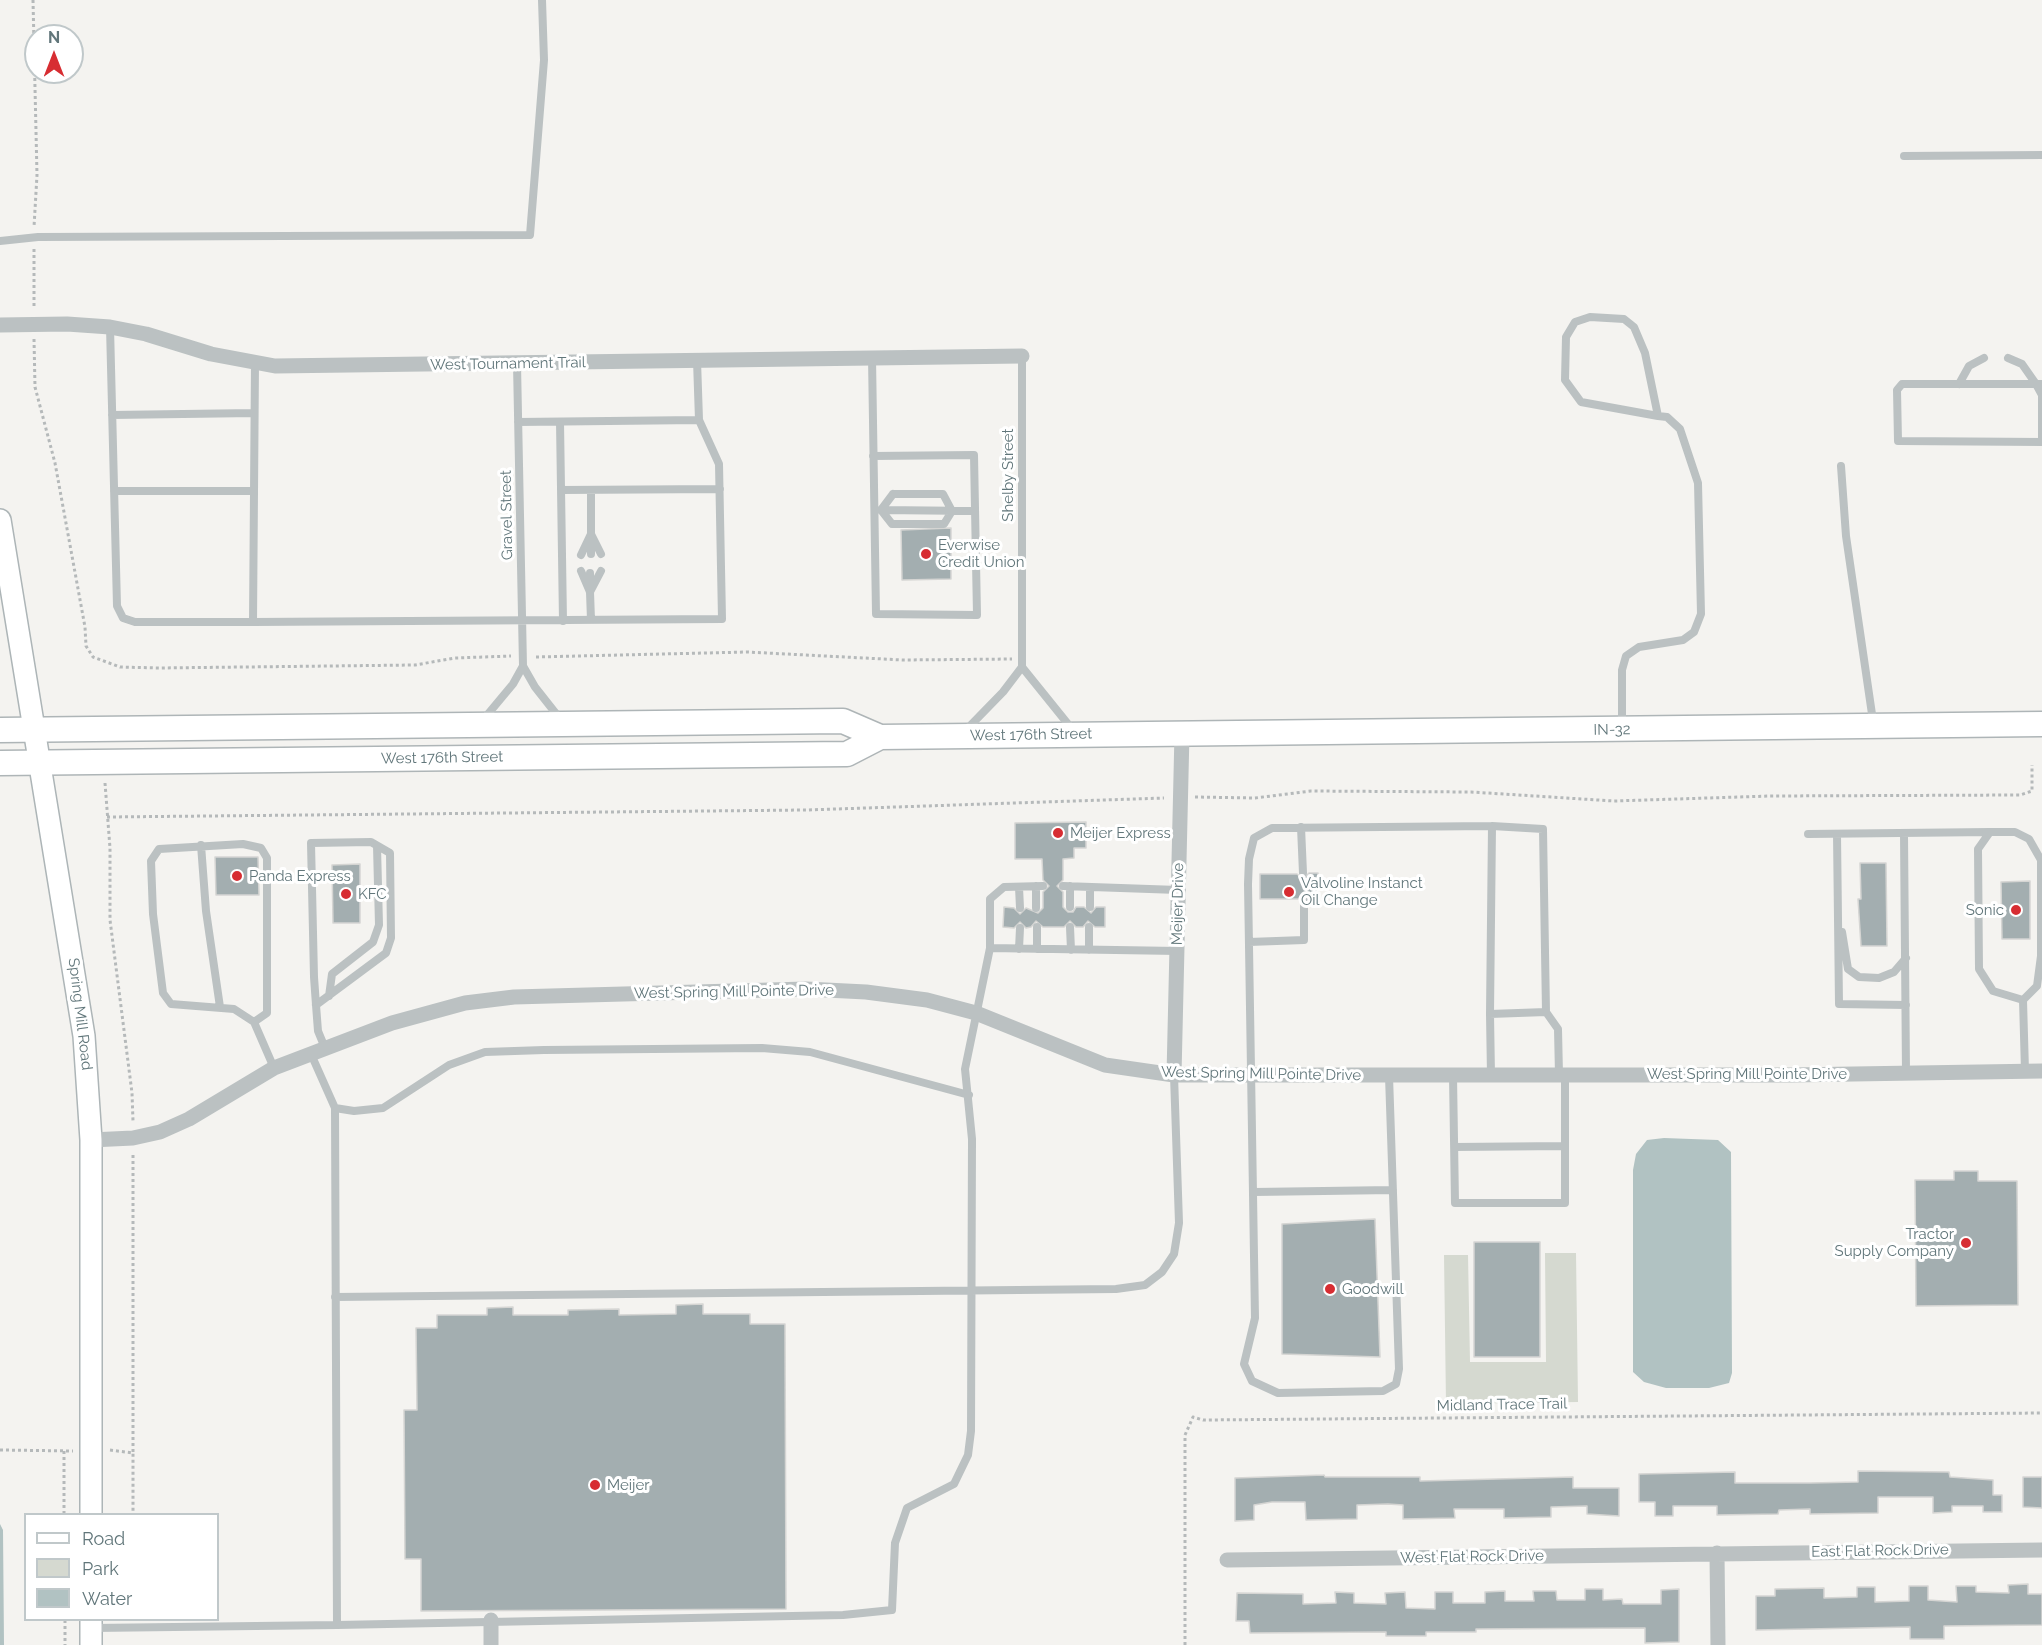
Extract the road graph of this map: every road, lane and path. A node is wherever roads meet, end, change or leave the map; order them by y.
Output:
1 (33, 0) edge
2 (542, 0) edge
3 (2042, 155) edge
4 (1904, 156) dead end
5 (34, 238) junction
6 (0, 241) edge
7 (34, 324) junction
8 (0, 325) edge
9 (110, 327) junction
10 (1022, 356) joint
11 (872, 357) junction
12 (1984, 358) dead end
13 (2008, 358) dead end
14 (696, 360) junction
15 (255, 363) junction
16 (517, 364) junction
17 (1959, 384) junction
18 (2039, 384) edge
19 (254, 413) junction
20 (112, 415) junction
21 (1658, 416) junction
22 (699, 420) junction
23 (560, 422) junction
24 (518, 423) junction
25 (873, 456) junction
26 (1841, 466) dead end
27 (720, 489) junction
28 (114, 490) junction
29 (561, 490) junction
30 (591, 490) junction
31 (254, 491) junction
32 (878, 510) junction
33 (952, 511) junction
34 (975, 511) junction
35 (0, 520) edge
36 (591, 534) junction
37 (591, 554) dead end
38 (601, 554) dead end
39 (581, 555) dead end
40 (581, 571) dead end
41 (601, 571) dead end
42 (590, 573) dead end
43 (590, 592) junction
44 (591, 620) junction
45 (522, 621) junction
46 (563, 621) junction
47 (253, 622) junction
48 (522, 655) junction
49 (1022, 663) junction
50 (523, 666) junction
51 (564, 723) junction
52 (480, 724) junction
53 (2042, 724) edge
54 (1874, 726) junction
55 (1622, 729) junction
56 (0, 730) edge
57 (34, 730) junction
58 (1182, 733) junction
59 (1077, 734) junction
60 (959, 736) junction
61 (880, 737) junction
62 (39, 763) junction
63 (0, 764) edge
64 (2032, 765) dead end
65 (105, 783) dead end
66 (1181, 798) junction
67 (107, 817) junction
68 (1492, 826) junction
69 (1301, 827) junction
70 (1990, 832) junction
71 (1808, 834) dead end
72 (1837, 834) junction
73 (1904, 834) junction
74 (201, 845) junction
75 (377, 846) junction
76 (1303, 873) dead end
77 (1019, 886) junction
78 (1090, 887) junction
79 (1178, 890) junction
80 (1304, 899) dead end
81 (1070, 907) dead end
82 (1090, 907) dead end
83 (1020, 908) dead end
84 (1036, 908) dead end
85 (1838, 910) junction
86 (1037, 927) dead end
87 (1070, 927) dead end
88 (1089, 927) dead end
89 (1020, 928) dead end
90 (1249, 942) junction
91 (990, 948) junction
92 (1019, 949) junction
93 (1037, 949) junction
94 (1071, 950) junction
95 (1089, 950) junction
96 (1178, 951) junction
97 (1906, 958) junction
98 (329, 996) junction
99 (2023, 1000) junction
100 (316, 1005) junction
101 (1906, 1005) junction
102 (220, 1007) junction
103 (1545, 1012) junction
104 (976, 1013) junction
105 (1490, 1014) junction
106 (254, 1022) junction
107 (318, 1051) junction
108 (274, 1068) junction
109 (2025, 1071) junction
110 (2042, 1071) edge
111 (1906, 1073) junction
112 (1174, 1075) junction
113 (1253, 1075) junction
114 (1562, 1075) junction
115 (1389, 1076) junction
116 (1454, 1076) junction
117 (1491, 1076) junction
118 (969, 1095) junction
119 (336, 1108) junction
120 (133, 1138) junction
121 (91, 1140) junction
122 (1565, 1146) junction
123 (1455, 1147) junction
124 (1392, 1191) junction
125 (1254, 1192) junction
126 (971, 1291) junction
127 (336, 1298) junction
128 (2042, 1413) edge
129 (91, 1449) junction
130 (0, 1450) edge
131 (64, 1451) junction
132 (133, 1453) junction
133 (64, 1513) edge
134 (91, 1513) edge
135 (133, 1513) edge
136 (2042, 1550) edge
137 (1717, 1553) junction
138 (1227, 1560) dead end
139 (490, 1620) junction
140 (65, 1621) edge
141 (337, 1624) junction
142 (91, 1631) edge
143 (65, 1645) edge
144 (491, 1645) edge
145 (1185, 1645) edge
146 (1718, 1645) edge

1 - 5 path
2 - 5 lane
3 - 4 lane
5 - 6 lane
5 - 7 path
7 - 8 street, West Tournament Trail
7 - 9 street, West Tournament Trail
7 - 48 path
9 - 15 street, West Tournament Trail
9 - 20 lane
10 - 11 street, West Tournament Trail
10 - 49 lane, Shelby Street
11 - 14 street, West Tournament Trail
11 - 25 lane
12 - 17 lane
13 - 18 lane
14 - 16 street, West Tournament Trail
14 - 22 lane
15 - 16 street, West Tournament Trail
15 - 19 lane
16 - 24 lane, Gravel Street
17 - 18 lane
17 - 18 lane
19 - 20 lane
19 - 31 lane
20 - 28 lane
21 - 21 lane
21 - 55 lane
22 - 23 lane
22 - 27 lane
23 - 24 lane
23 - 29 lane
24 - 45 lane, Gravel Street
25 - 32 lane
25 - 34 lane
26 - 54 lane
27 - 30 lane
27 - 44 lane
28 - 31 lane
28 - 47 lane
29 - 30 lane
29 - 46 lane
30 - 36 lane
31 - 47 lane
32 - 33 lane
32 - 33 lane
32 - 33 lane
32 - 34 lane
33 - 34 lane
35 - 57 street, Spring Mill Road
36 - 37 lane
36 - 38 lane
36 - 39 lane
40 - 43 lane
41 - 43 lane
42 - 43 lane
43 - 44 lane
44 - 46 lane
45 - 46 lane
45 - 47 lane
45 - 48 lane, Gravel Street
48 - 49 path
48 - 50 lane, Gravel Street
49 - 59 lane
49 - 60 lane
50 - 51 lane, Gravel Street
50 - 52 lane
51 - 52 main road, West 176th Street
51 - 61 main road, West 176th Street
52 - 57 main road, West 176th Street
53 - 54 main road, IN-32
54 - 55 main road, IN-32
55 - 58 main road, IN-32
56 - 57 main road, West 176th Street
57 - 62 street, Spring Mill Road
58 - 59 main road, West 176th Street
58 - 66 street, Meijer Drive
59 - 60 main road, West 176th Street
60 - 61 main road, West 176th Street
61 - 62 main road, West 176th Street
62 - 63 main road, West 176th Street
62 - 121 street, Spring Mill Road
64 - 66 path
65 - 67 path
66 - 67 path
66 - 79 street, Meijer Drive
67 - 120 path
68 - 69 lane
68 - 103 lane
68 - 105 lane
69 - 76 lane
69 - 90 lane
70 - 73 lane
70 - 99 lane
70 - 99 lane
71 - 72 lane
72 - 73 lane
72 - 85 lane
73 - 97 lane
74 - 102 lane
74 - 102 lane
74 - 106 lane
75 - 98 lane
75 - 98 lane
75 - 100 lane
77 - 83 lane
77 - 84 lane
77 - 91 lane
78 - 79 lane
78 - 81 lane
78 - 82 lane
79 - 96 street, Meijer Drive
80 - 90 lane
85 - 97 lane
85 - 101 lane
86 - 93 lane
87 - 94 lane
88 - 95 lane
89 - 92 lane
90 - 113 lane
91 - 92 lane
91 - 104 lane
92 - 93 lane
93 - 94 lane
94 - 95 lane
95 - 96 lane
96 - 112 street, Meijer Drive
97 - 101 lane
98 - 100 lane
99 - 109 lane
100 - 107 lane
101 - 111 lane
102 - 106 lane
103 - 105 lane
103 - 114 lane
104 - 107 street, West Spring Mill Pointe Drive
104 - 112 street, West Spring Mill Pointe Drive
104 - 118 lane
105 - 117 lane
106 - 108 lane
107 - 108 street, West Spring Mill Pointe Drive
107 - 119 lane
108 - 120 street, West Spring Mill Pointe Drive
109 - 110 street, West Spring Mill Pointe Drive
109 - 111 street, West Spring Mill Pointe Drive
111 - 114 street, West Spring Mill Pointe Drive
112 - 113 street, West Spring Mill Pointe Drive
112 - 126 lane
113 - 115 street, West Spring Mill Pointe Drive
113 - 125 lane
114 - 117 street, West Spring Mill Pointe Drive
114 - 122 lane
115 - 116 street, West Spring Mill Pointe Drive
115 - 124 lane
116 - 117 street, West Spring Mill Pointe Drive
116 - 123 lane
118 - 119 lane
118 - 126 lane
119 - 127 lane
120 - 121 street, West Spring Mill Pointe Drive
120 - 132 path
121 - 129 street, Spring Mill Road
122 - 123 lane
122 - 123 lane
124 - 125 lane
124 - 125 lane
126 - 127 lane
126 - 139 lane
127 - 141 lane
128 - 145 path, Midland Trace Trail
129 - 131 path
129 - 132 path
129 - 134 street, Spring Mill Road
130 - 131 path
131 - 133 path
132 - 135 path
136 - 137 street, East Flat Rock Drive
137 - 138 street, West Flat Rock Drive
137 - 146 street
139 - 141 lane
139 - 144 street
140 - 143 path
141 - 142 lane

